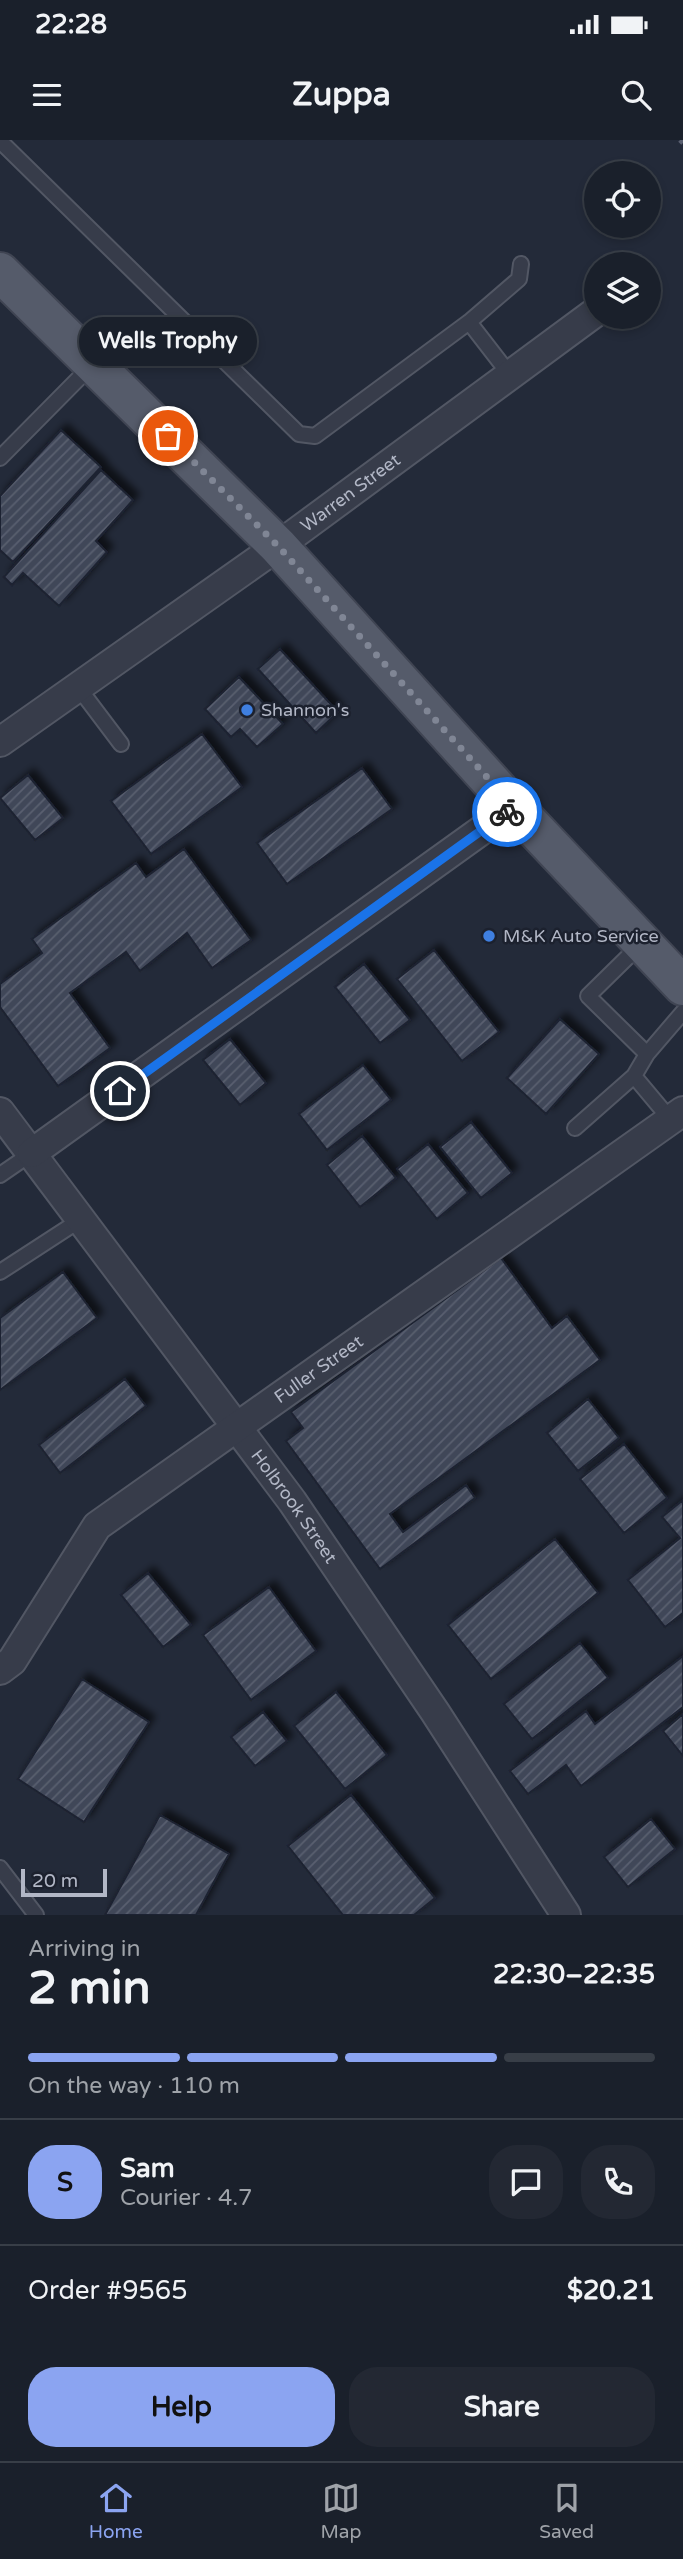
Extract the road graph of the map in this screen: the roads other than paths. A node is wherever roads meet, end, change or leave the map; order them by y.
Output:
1 (0, 141) edge
2 (521, 264) dead end
3 (0, 272) edge
4 (584, 321) edge
5 (469, 322) junction
6 (95, 363) junction
7 (510, 375) junction
8 (0, 458) edge
9 (278, 546) junction
10 (78, 687) junction
11 (0, 742) edge
12 (121, 744) dead end
13 (514, 807) junction
14 (642, 943) junction
15 (683, 986) edge
16 (683, 1012) edge
17 (647, 1054) junction
18 (634, 1076) junction
19 (0, 1112) edge
20 (676, 1115) edge
21 (575, 1128) dead end
22 (32, 1153) junction
23 (0, 1175) edge
24 (80, 1220) junction
25 (0, 1272) edge
26 (236, 1427) junction
27 (0, 1670) edge
28 (0, 1868) edge
29 (36, 1915) edge
30 (566, 1915) edge

1 - 5 lane
2 - 5 lane
3 - 6 main road
4 - 7 street, Warren Street
5 - 7 lane
6 - 8 lane
6 - 9 main road
7 - 9 street, Warren Street
9 - 10 street, Warren Street
9 - 13 main road
10 - 11 street, Warren Street
10 - 12 lane
13 - 14 main road
13 - 22 street
14 - 15 main road
14 - 17 lane
16 - 17 lane
17 - 18 lane
18 - 20 lane
18 - 21 lane
19 - 22 street, Holbrook Street
20 - 26 street, Fuller Street
22 - 23 lane
22 - 24 street, Holbrook Street
24 - 25 lane
24 - 26 street, Holbrook Street
26 - 27 street, Fuller Street
26 - 30 street, Holbrook Street
28 - 29 lane

